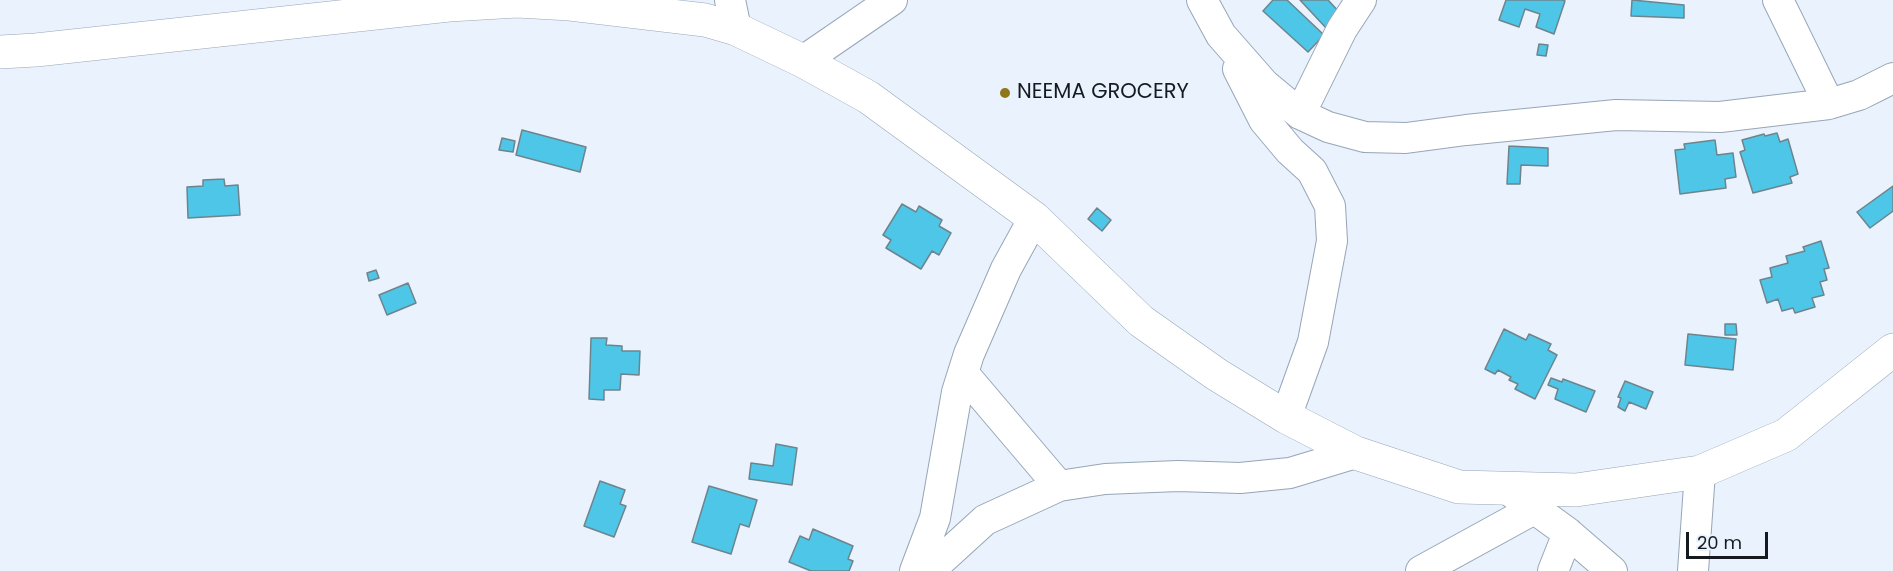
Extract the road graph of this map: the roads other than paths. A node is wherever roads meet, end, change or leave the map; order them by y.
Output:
1 (892, 0) edge
2 (1202, 0) edge
3 (1361, 0) edge
4 (1778, 0) edge
5 (733, 15) edge
6 (1221, 35) junction
7 (0, 52) edge
8 (803, 62) junction
9 (1893, 78) edge
10 (1828, 104) junction
11 (1300, 114) junction
12 (1034, 218) junction
13 (1893, 350) edge
14 (963, 373) junction
15 (1286, 417) junction
16 (1356, 453) junction
17 (1700, 472) junction
18 (1059, 486) junction
19 (1506, 488) junction
20 (1534, 509) junction
21 (1568, 533) junction
22 (915, 571) edge
23 (929, 571) edge
24 (1421, 571) edge
25 (1553, 571) edge
26 (1612, 571) edge
27 (1693, 571) edge

1 - 8 street
2 - 6 street
3 - 11 street
4 - 10 street
5 - 7 street
5 - 8 street
6 - 11 street
6 - 15 street
8 - 12 street
9 - 10 street
10 - 11 street
12 - 14 street
12 - 15 street
13 - 17 street
14 - 18 street
14 - 22 street
15 - 16 street
16 - 18 street
16 - 19 street
17 - 19 street
17 - 27 street
18 - 23 street
19 - 20 street
20 - 21 street
20 - 24 street
21 - 25 street
21 - 26 street

